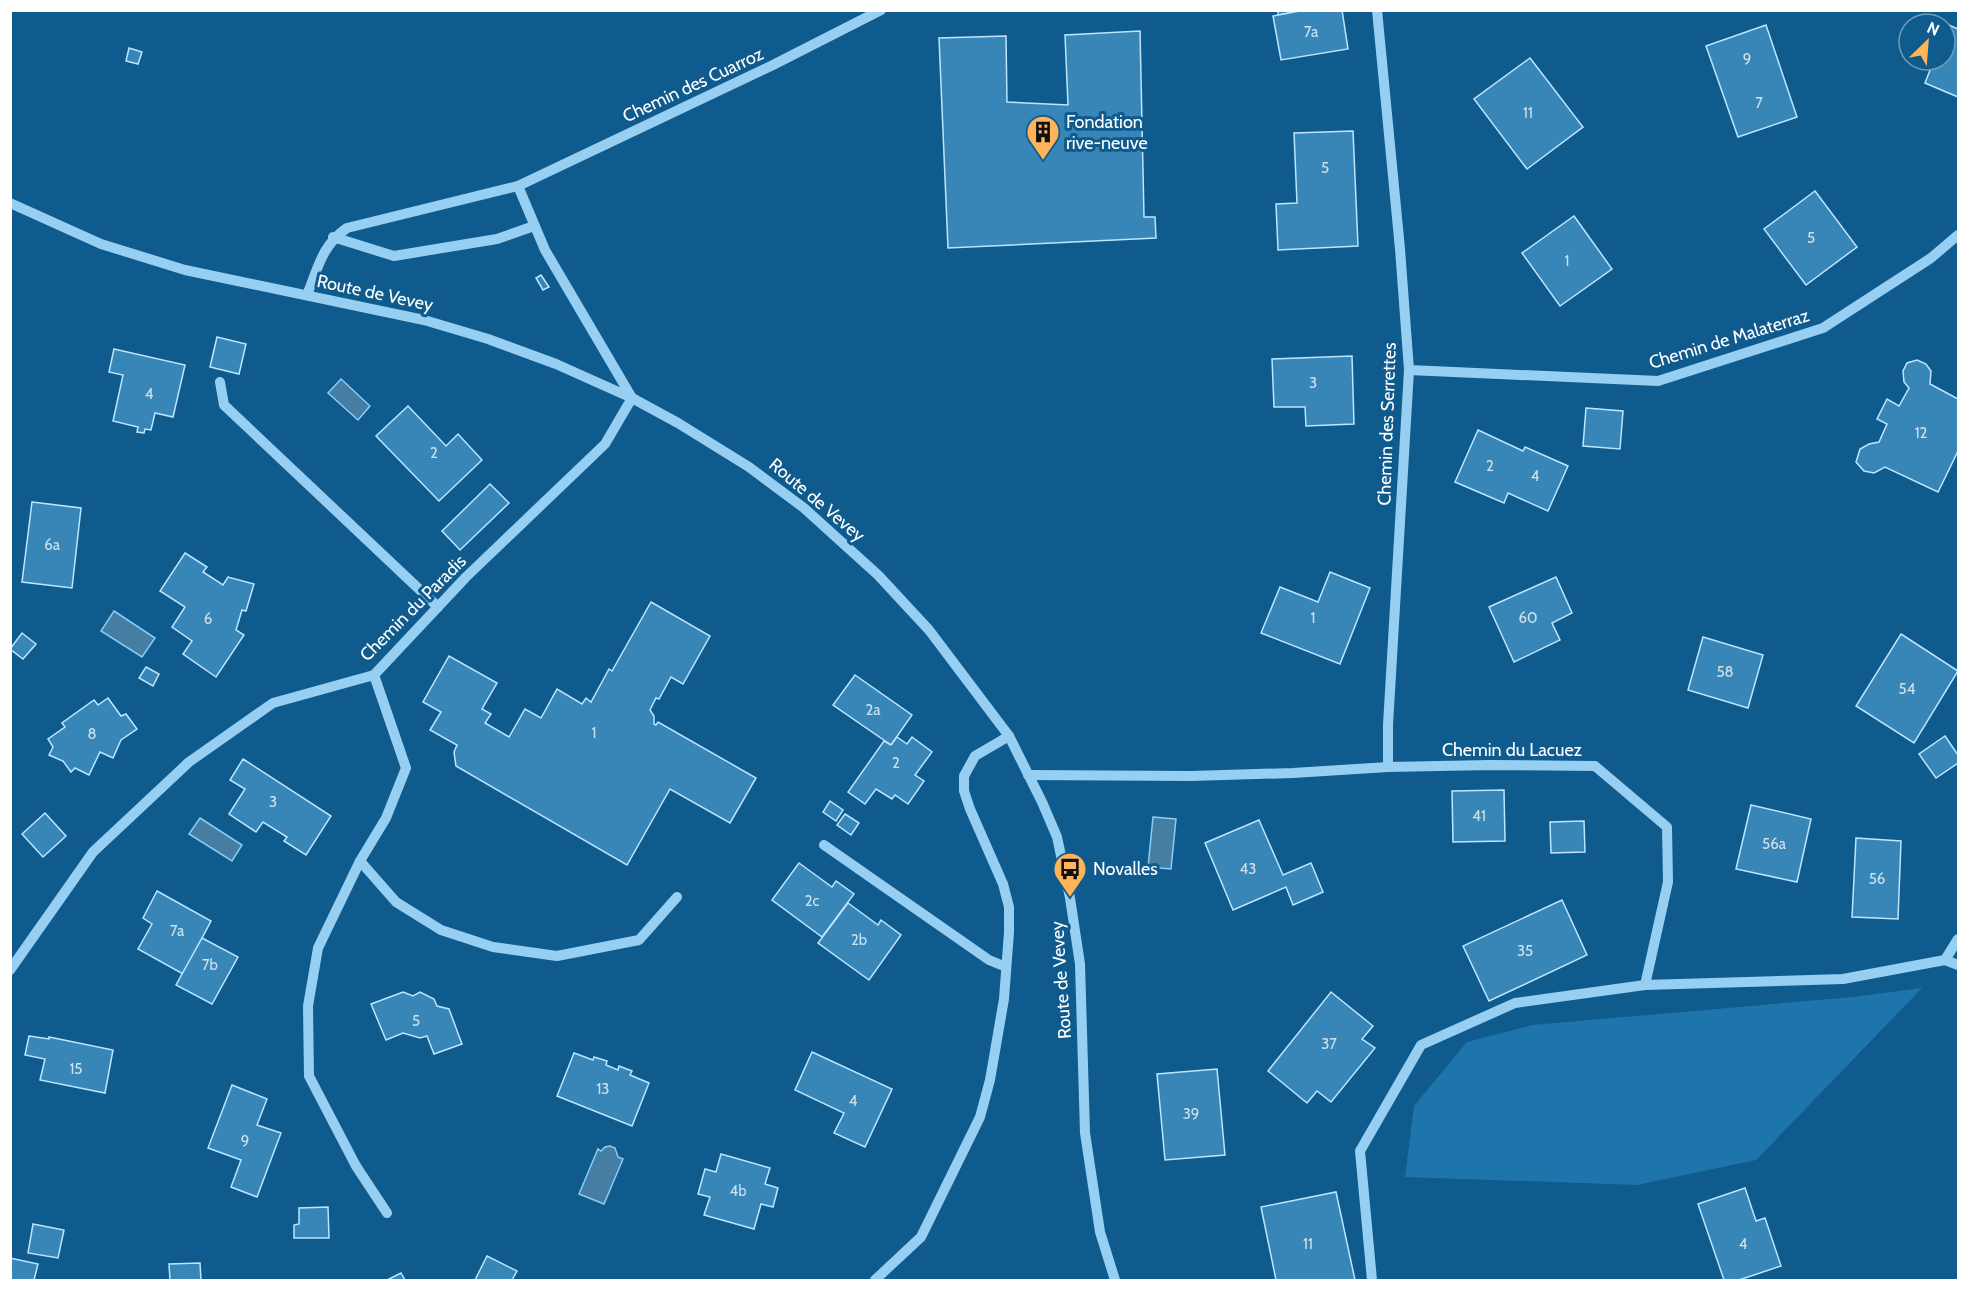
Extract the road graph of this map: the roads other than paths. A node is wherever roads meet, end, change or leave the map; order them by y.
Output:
1 (881, 10) edge
2 (1377, 10) edge
3 (518, 186) junction
4 (10, 203) edge
5 (534, 225) junction
6 (1959, 235) edge
7 (333, 237) junction
8 (307, 295) junction
9 (1409, 370) junction
10 (220, 382) dead end
11 (632, 398) junction
12 (438, 607) junction
13 (375, 675) junction
14 (1009, 736) junction
15 (1388, 767) junction
16 (1028, 775) junction
17 (824, 845) dead end
18 (360, 861) junction
19 (677, 897) dead end
20 (1959, 939) edge
21 (1945, 960) junction
22 (1959, 965) edge
23 (1006, 967) junction
24 (10, 970) edge
25 (1645, 985) junction
26 (387, 1213) dead end
27 (875, 1281) edge
28 (1115, 1281) edge
29 (1372, 1281) edge

1 - 3 street, Chemin des Cuarroz
2 - 9 street, Chemin des Serrettes
3 - 5 street
3 - 7 street, Chemin des Cuarroz
4 - 8 street, Route de Vevey
5 - 7 street
5 - 11 street
6 - 9 street, Chemin de Malaterraz
7 - 8 street
8 - 11 street, Route de Vevey
9 - 15 street, Chemin des Serrettes
10 - 12 street
11 - 12 street, Chemin du Paradis
11 - 14 street, Route de Vevey
12 - 13 street, Chemin du Paradis
13 - 18 street
13 - 24 street, Chemin du Paradis
14 - 16 street, Route de Vevey
14 - 23 street
15 - 16 street, Chemin du Lacuez
15 - 25 street, Chemin du Lacuez
16 - 28 street, Route de Vevey
17 - 23 street
18 - 19 street
18 - 26 street
20 - 21 street
21 - 22 street
21 - 25 street
23 - 27 street
25 - 29 street

